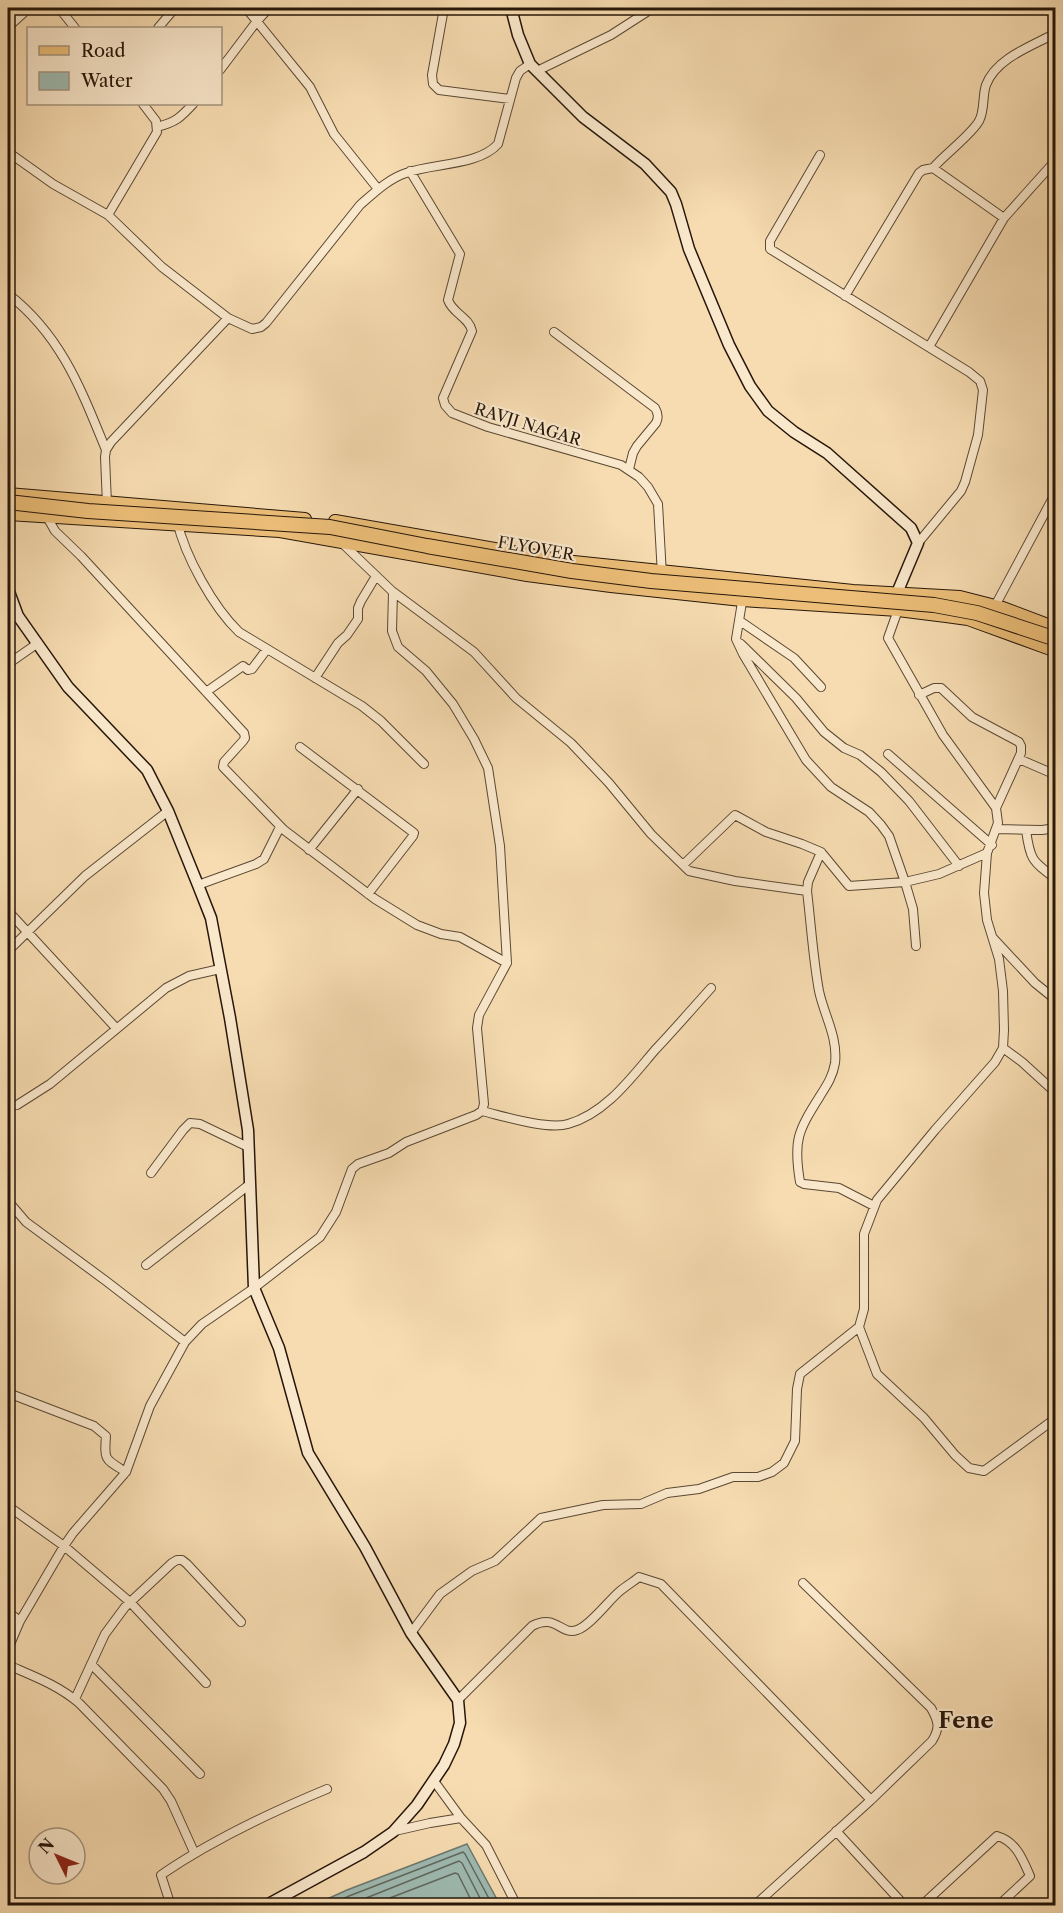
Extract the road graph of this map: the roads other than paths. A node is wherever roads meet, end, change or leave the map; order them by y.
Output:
1 (29, 8) edge
2 (58, 8) edge
3 (175, 8) edge
4 (246, 8) edge
5 (269, 8) edge
6 (444, 8) edge
7 (512, 8) edge
8 (653, 8) edge
9 (257, 21) junction
10 (8, 27) edge
11 (74, 27) edge
12 (159, 27) edge
13 (1056, 33) edge
14 (222, 67) edge
15 (533, 68) junction
16 (510, 99) junction
17 (143, 105) edge
18 (192, 105) edge
19 (157, 127) junction
20 (8, 152) edge
21 (820, 155) dead end
22 (1056, 160) edge
23 (933, 168) junction
24 (410, 171) junction
25 (378, 189) junction
26 (108, 215) junction
27 (1004, 218) junction
28 (8, 294) edge
29 (845, 296) junction
30 (228, 318) junction
31 (554, 332) dead end
32 (929, 347) junction
33 (106, 450) junction
34 (629, 469) junction
35 (1056, 492) edge
36 (8, 494) edge
37 (42, 497) junction
38 (8, 502) edge
39 (107, 502) junction
40 (174, 508) junction
41 (8, 514) edge
42 (46, 517) junction
43 (108, 520) junction
44 (341, 523) junction
45 (178, 525) junction
46 (341, 541) junction
47 (918, 543) junction
48 (662, 572) junction
49 (376, 576) junction
50 (743, 580) junction
51 (8, 589) edge
52 (393, 592) junction
53 (663, 592) junction
54 (897, 593) junction
55 (742, 600) junction
56 (994, 606) junction
57 (898, 610) junction
58 (740, 621) junction
59 (1056, 628) edge
60 (736, 639) junction
61 (1056, 639) edge
62 (38, 644) junction
63 (267, 649) junction
64 (1056, 651) edge
65 (8, 664) edge
66 (315, 678) junction
67 (821, 687) dead end
68 (206, 692) junction
69 (920, 695) junction
70 (300, 747) dead end
71 (888, 754) dead end
72 (1018, 759) junction
73 (424, 764) dead end
74 (1056, 775) edge
75 (358, 789) junction
76 (996, 808) junction
77 (168, 811) junction
78 (280, 827) junction
79 (1056, 828) edge
80 (997, 829) junction
81 (1026, 830) junction
82 (992, 845) junction
83 (309, 850) junction
84 (821, 852) junction
85 (987, 853) junction
86 (683, 865) junction
87 (959, 866) junction
88 (1056, 879) edge
89 (905, 882) junction
90 (198, 885) junction
91 (807, 891) junction
92 (368, 894) junction
93 (8, 911) edge
94 (26, 933) junction
95 (992, 936) junction
96 (916, 946) dead end
97 (8, 951) edge
98 (507, 963) junction
99 (220, 969) junction
100 (711, 988) dead end
101 (1056, 1000) edge
102 (116, 1029) junction
103 (1003, 1048) junction
104 (1056, 1093) edge
105 (17, 1105) dead end
106 (482, 1111) junction
107 (249, 1147) junction
108 (151, 1173) dead end
109 (250, 1184) junction
110 (8, 1201) edge
111 (874, 1206) junction
112 (146, 1265) dead end
113 (254, 1288) junction
114 (859, 1327) junction
115 (185, 1342) junction
116 (8, 1394) edge
117 (1056, 1418) edge
118 (126, 1472) junction
119 (8, 1506) edge
120 (64, 1546) junction
121 (803, 1583) dead end
122 (130, 1602) junction
123 (8, 1612) edge
124 (20, 1621) junction
125 (241, 1622) dead end
126 (411, 1632) junction
127 (8, 1649) edge
128 (91, 1664) junction
129 (8, 1665) edge
130 (206, 1683) dead end
131 (75, 1699) junction
132 (458, 1700) junction
133 (200, 1774) dead end
134 (434, 1781) junction
135 (327, 1789) dead end
136 (871, 1800) junction
137 (461, 1818) junction
138 (836, 1831) junction
139 (393, 1832) junction
140 (194, 1852) junction
141 (171, 1905) edge
142 (265, 1905) edge
143 (518, 1905) edge
144 (754, 1905) edge
145 (905, 1905) edge
146 (921, 1905) edge
147 (998, 1905) edge

1 - 10 street
2 - 11 street
3 - 12 street
4 - 9 street
5 - 9 street
6 - 16 street
7 - 15 street
8 - 15 street
9 - 14 street
9 - 25 street
13 - 23 street
15 - 16 street
15 - 47 street
16 - 24 street
17 - 19 street
18 - 19 street
19 - 26 street
20 - 26 street
21 - 29 street
22 - 27 street
23 - 27 street
23 - 29 street
24 - 25 street
24 - 34 street, RAVJI NAGAR
25 - 30 street
26 - 30 street
27 - 32 street
28 - 33 street
29 - 32 street
30 - 33 street
31 - 34 street
32 - 47 street
33 - 39 street
34 - 48 street, RAVJI NAGAR
35 - 56 street
36 - 37 main road
37 - 39 main road
37 - 42 street
38 - 61 highway, FLYOVER, bridge
39 - 40 main road
39 - 43 street
40 - 44 main road
40 - 45 street
41 - 42 main road
42 - 43 main road
42 - 68 street
43 - 45 main road
44 - 46 street
44 - 48 main road
45 - 46 main road
45 - 63 street
46 - 49 street
46 - 53 main road
47 - 54 street
48 - 50 main road
48 - 53 street, RAVJI NAGAR
49 - 52 street
49 - 66 street
50 - 54 main road
50 - 55 street
51 - 62 street
52 - 86 street
52 - 98 street
53 - 55 main road
54 - 56 main road
54 - 57 street
55 - 57 main road
55 - 58 street
56 - 59 main road
57 - 64 main road
57 - 69 street
58 - 60 street
58 - 67 street
60 - 87 street
60 - 89 street
62 - 65 street
62 - 77 street
63 - 66 street
63 - 68 street
66 - 73 street
68 - 78 street
69 - 72 street
69 - 76 street
70 - 75 street
71 - 82 street
72 - 74 street
72 - 76 street
75 - 83 street
75 - 92 street
76 - 80 street
77 - 90 street
77 - 94 street
78 - 83 street
78 - 90 street
79 - 81 street
80 - 81 street
80 - 82 street
81 - 88 street
82 - 85 street
83 - 92 street
84 - 86 street
84 - 89 street
84 - 91 street
85 - 87 street
85 - 95 street
86 - 91 street
87 - 89 street
89 - 96 street
90 - 99 street
91 - 111 street
92 - 98 street
93 - 94 street
94 - 97 street
94 - 102 street
95 - 101 street
95 - 103 street
98 - 106 street
99 - 102 street
99 - 107 street
100 - 106 street
102 - 105 street
103 - 104 street
103 - 111 street
106 - 113 street
107 - 108 street
107 - 109 street
109 - 112 street
109 - 113 street
110 - 115 street
111 - 114 street
113 - 115 street
113 - 126 street
114 - 117 street
114 - 126 street
115 - 118 street
116 - 118 street
118 - 120 street
119 - 120 street
120 - 122 street
120 - 124 street
121 - 136 street
122 - 125 street
122 - 128 street
122 - 130 street
123 - 124 street
124 - 127 street
126 - 132 street
128 - 131 street
128 - 133 street
129 - 131 street
131 - 140 street
132 - 134 street
132 - 136 street
134 - 137 street
134 - 139 street
135 - 140 street
136 - 138 street
137 - 139 street
137 - 143 street
138 - 144 street
138 - 145 street
139 - 142 street
140 - 141 street
146 - 147 street

